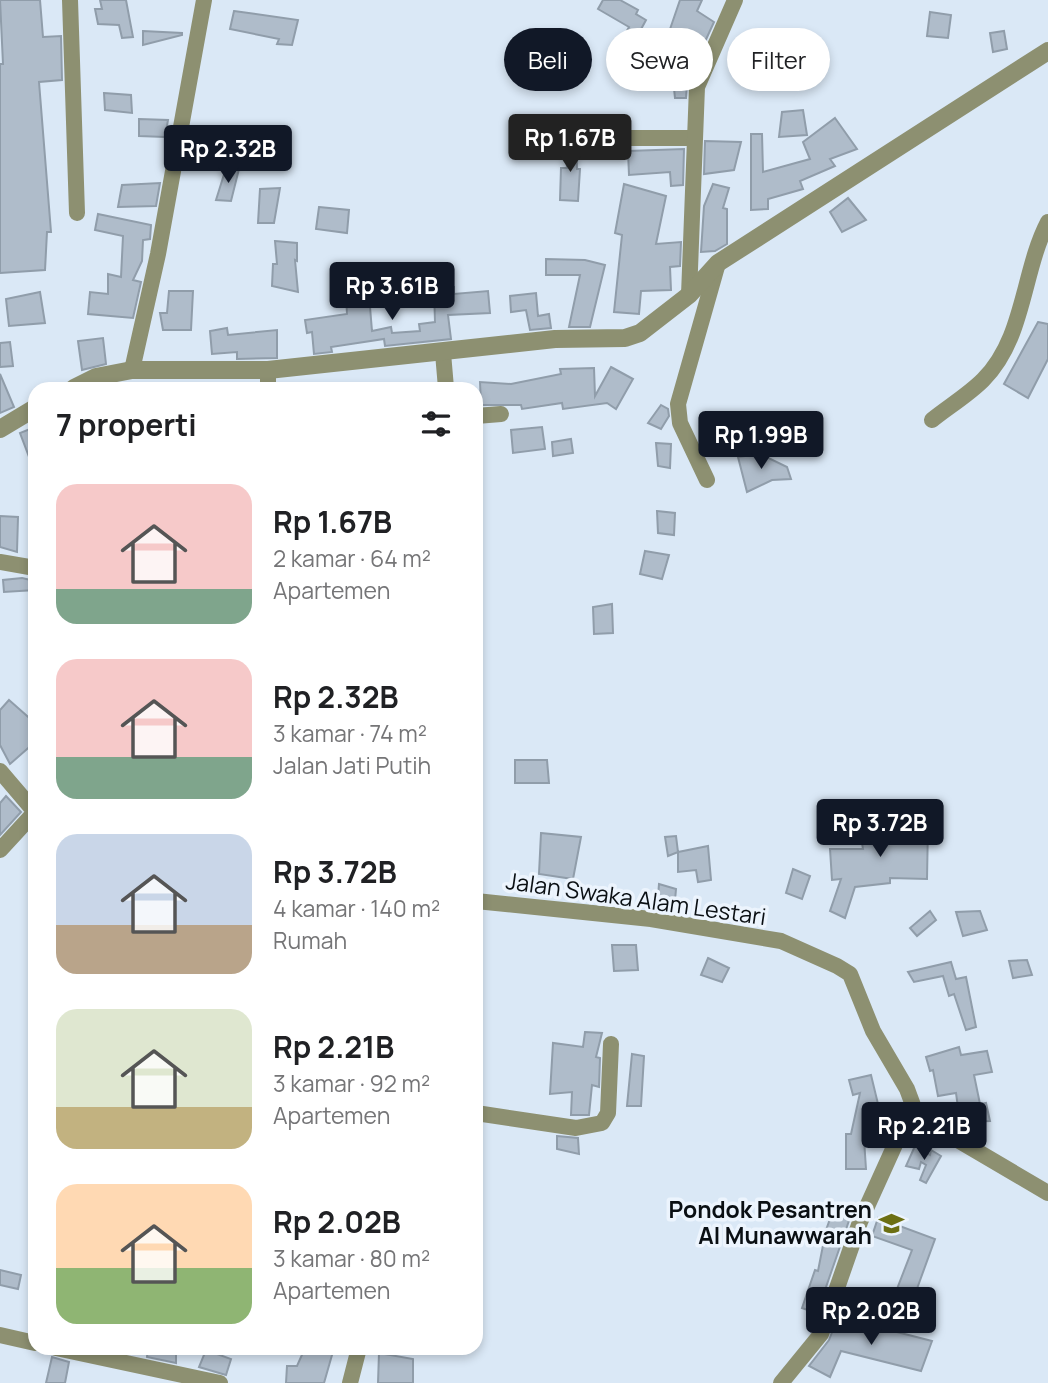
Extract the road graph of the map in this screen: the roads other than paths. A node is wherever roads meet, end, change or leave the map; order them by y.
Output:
1 (70, 0) edge
2 (204, 0) edge
3 (735, 0) edge
4 (1048, 51) edge
5 (629, 138) dead end
6 (694, 138) junction
7 (77, 213) dead end
8 (1048, 222) edge
9 (718, 263) junction
10 (689, 295) junction
11 (443, 353) junction
12 (132, 370) junction
13 (268, 370) junction
14 (86, 382) edge
15 (268, 382) edge
16 (445, 382) edge
17 (28, 412) edge
18 (501, 414) dead end
19 (483, 415) edge
20 (932, 420) dead end
21 (0, 429) edge
22 (707, 480) dead end
23 (0, 562) edge
24 (28, 567) edge
25 (0, 771) edge
26 (28, 804) edge
27 (28, 820) edge
28 (0, 850) edge
29 (483, 902) edge
30 (611, 1044) dead end
31 (483, 1114) edge
32 (917, 1116) junction
33 (1048, 1193) edge
34 (0, 1335) edge
35 (28, 1341) edge
36 (87, 1355) edge
37 (357, 1355) edge
38 (201, 1381) edge
39 (220, 1383) edge
40 (350, 1383) edge
41 (781, 1383) edge

1 - 7 street
2 - 12 street
3 - 6 street
4 - 9 street
5 - 6 street
6 - 10 street
8 - 20 street
9 - 10 street
9 - 22 street
10 - 11 street
11 - 13 street
11 - 16 street
12 - 13 street
12 - 14 street
13 - 15 street
17 - 21 street
18 - 19 street
23 - 24 street
25 - 26 street
27 - 28 street
29 - 32 street, Jalan Swaka Alam Lestari
30 - 31 street
32 - 33 street
32 - 41 street
34 - 35 street
36 - 38 street
37 - 40 street
38 - 39 street

